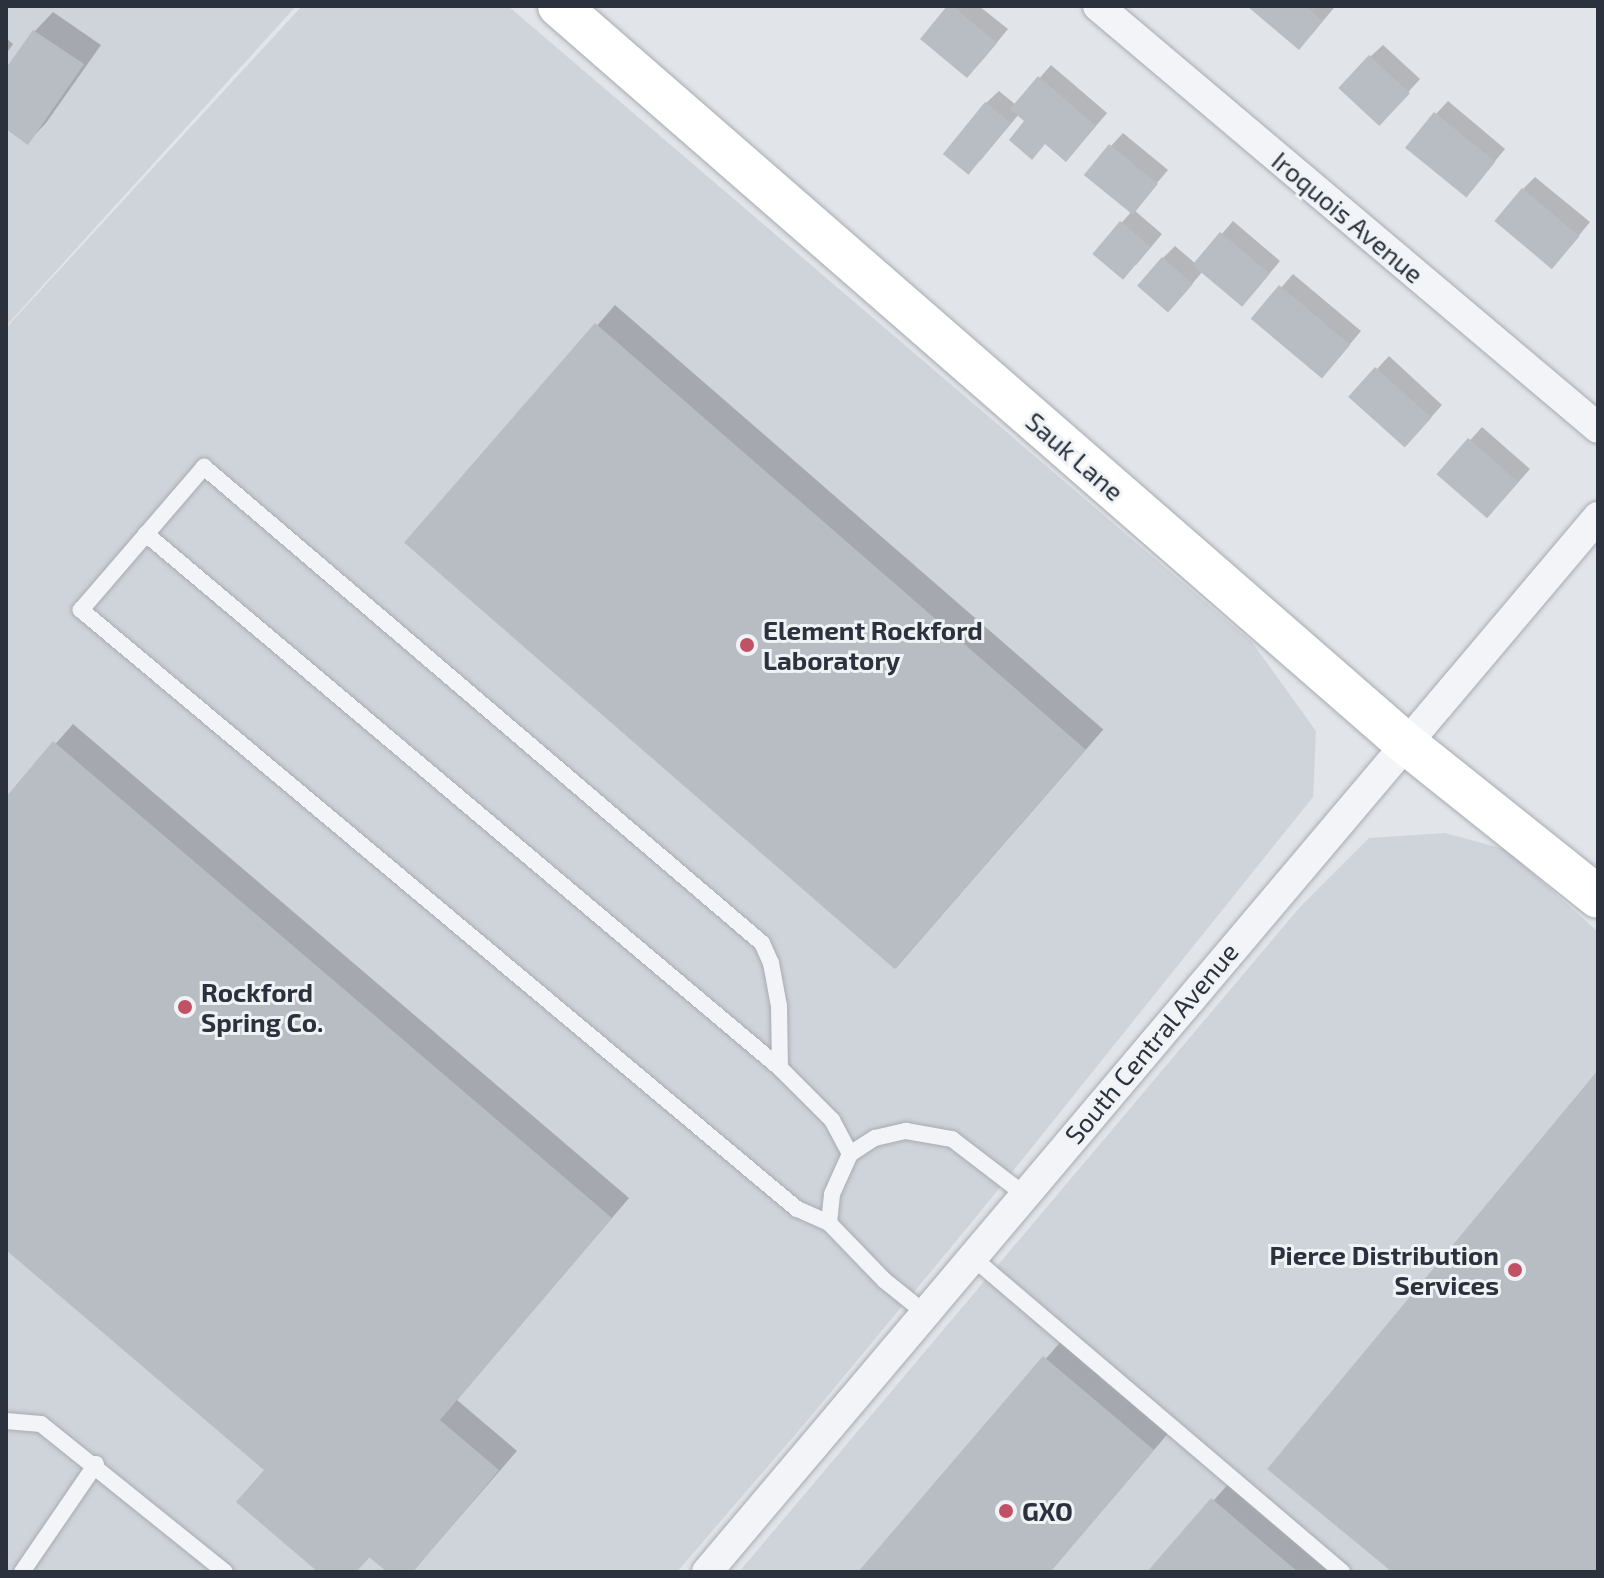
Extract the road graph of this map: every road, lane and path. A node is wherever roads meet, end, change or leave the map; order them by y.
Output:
1 (559, 6) edge
2 (1098, 6) edge
3 (1598, 428) edge
4 (1598, 517) edge
5 (146, 534) junction
6 (1404, 742) junction
7 (1598, 897) edge
8 (780, 1068) junction
9 (850, 1154) junction
10 (1024, 1194) junction
11 (829, 1223) junction
12 (972, 1257) junction
13 (925, 1313) junction
14 (6, 1421) edge
15 (96, 1464) junction
16 (22, 1572) edge
17 (225, 1572) edge
18 (707, 1572) edge
19 (1342, 1572) edge

1 - 6 street, Sauk Lane
2 - 3 street, Iroquois Avenue
4 - 6 street, South Central Avenue
5 - 8 lane
5 - 8 lane
5 - 11 lane
6 - 7 street, Sauk Lane
6 - 10 street, South Central Avenue
8 - 9 lane
9 - 10 lane
9 - 11 lane
10 - 12 street, South Central Avenue
11 - 13 lane
12 - 13 street, South Central Avenue
12 - 19 lane
13 - 18 street, South Central Avenue
14 - 15 lane
15 - 16 lane
15 - 17 lane

